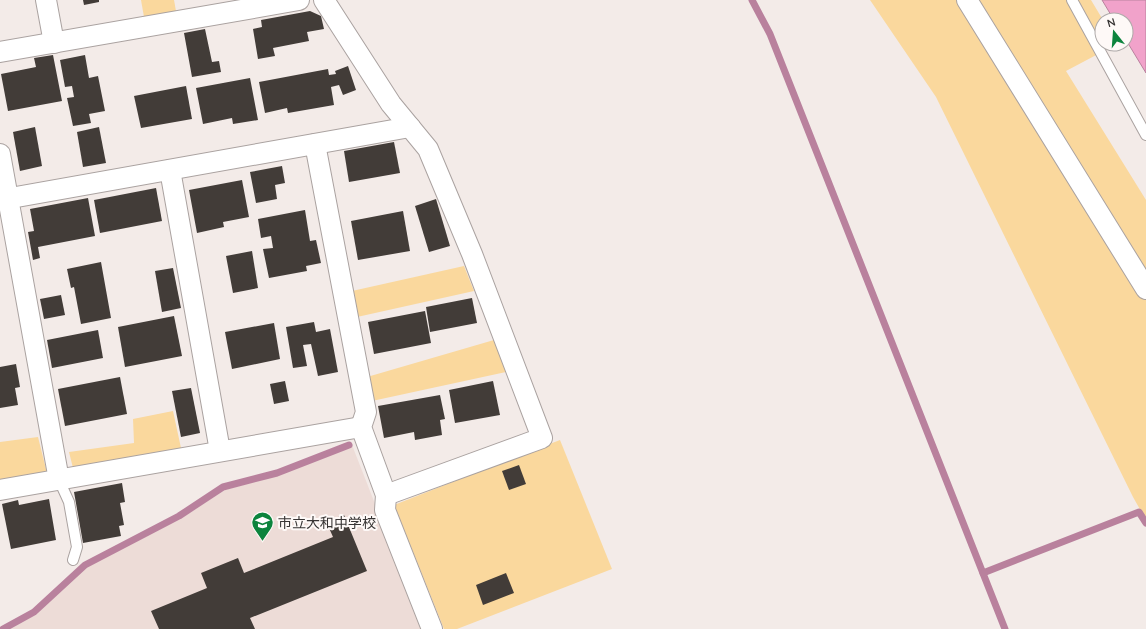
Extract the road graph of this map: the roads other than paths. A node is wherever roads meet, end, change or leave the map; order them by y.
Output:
1 (46, 0) edge
2 (299, 0) edge
3 (324, 0) edge
4 (967, 0) edge
5 (1072, 0) edge
6 (54, 43) junction
7 (0, 52) edge
8 (410, 127) junction
9 (1146, 135) edge
10 (315, 144) junction
11 (0, 154) edge
12 (170, 170) junction
13 (4, 199) edge
14 (1146, 289) edge
15 (361, 427) junction
16 (220, 451) junction
17 (59, 480) junction
18 (0, 490) edge
19 (386, 495) junction
20 (73, 560) dead end
21 (432, 629) edge

1 - 6 street
2 - 6 street
3 - 8 street
4 - 14 street
5 - 9 lane
6 - 7 street
8 - 10 street
8 - 19 street
10 - 12 street
10 - 15 street
11 - 13 street
12 - 13 street
12 - 16 street
13 - 17 street
15 - 16 street
15 - 19 street
16 - 17 street
17 - 18 street
17 - 20 lane
19 - 21 street

